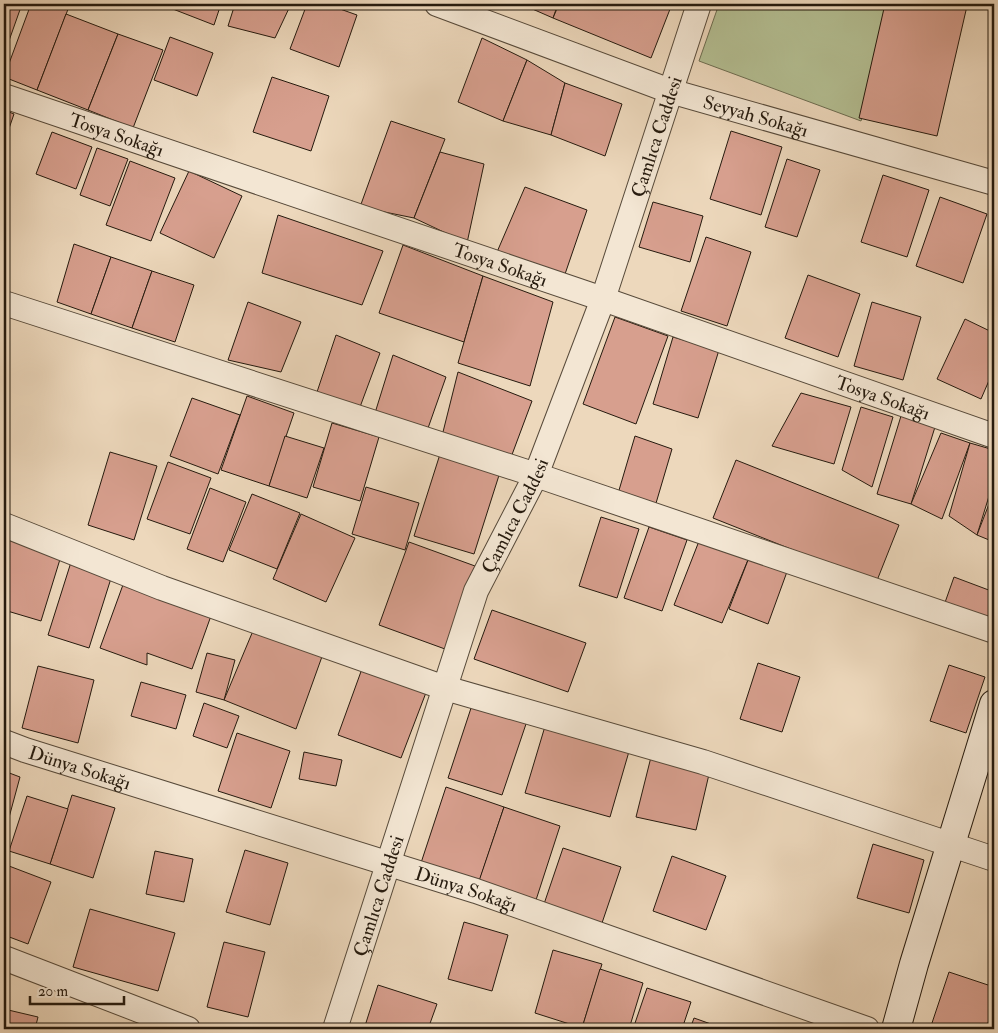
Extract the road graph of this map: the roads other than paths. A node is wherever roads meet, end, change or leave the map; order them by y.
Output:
1 (437, 4) edge
2 (699, 4) edge
3 (670, 91) junction
4 (4, 96) edge
5 (994, 184) edge
6 (603, 299) junction
7 (4, 303) edge
8 (994, 436) edge
9 (536, 475) junction
10 (4, 525) edge
11 (994, 631) edge
12 (445, 688) junction
13 (994, 704) edge
14 (4, 742) edge
15 (950, 844) junction
16 (994, 859) edge
17 (388, 862) junction
18 (4, 958) edge
19 (188, 1029) edge
20 (335, 1029) edge
21 (867, 1029) edge
22 (896, 1029) edge

1 - 3 street, Seyyah Sokağı
2 - 3 street, Çamlıca Caddesi
3 - 5 street, Seyyah Sokağı
3 - 6 street, Çamlıca Caddesi
4 - 6 street, Tosya Sokağı
6 - 8 street, Tosya Sokağı
6 - 9 street, Çamlıca Caddesi
7 - 9 street
9 - 11 street
9 - 12 street, Çamlıca Caddesi
10 - 12 street
12 - 15 street
12 - 17 street, Çamlıca Caddesi
13 - 15 street
14 - 17 street, Dünya Sokağı
15 - 16 street
15 - 22 street
17 - 20 street, Çamlıca Caddesi
17 - 21 street, Dünya Sokağı
18 - 19 street

